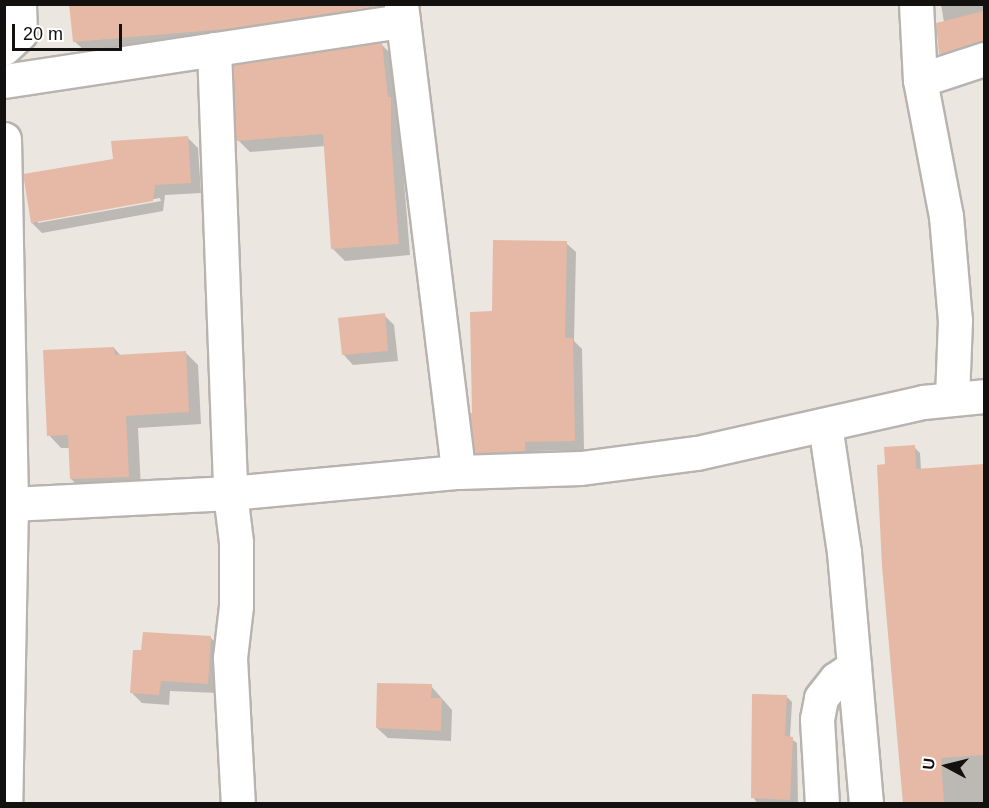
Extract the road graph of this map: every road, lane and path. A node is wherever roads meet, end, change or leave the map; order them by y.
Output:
1 (19, 4) edge
2 (916, 4) edge
3 (402, 13) edge
4 (4, 48) edge
5 (214, 49) junction
6 (984, 59) edge
7 (920, 80) junction
8 (4, 81) edge
9 (4, 139) edge
10 (984, 396) edge
11 (952, 399) junction
12 (825, 425) junction
13 (458, 472) junction
14 (230, 493) junction
15 (11, 504) junction
16 (854, 667) junction
17 (5, 804) edge
18 (238, 804) edge
19 (822, 804) edge
20 (866, 804) edge

1 - 4 street
2 - 7 street
3 - 5 street
3 - 13 street
5 - 8 street
5 - 14 street
6 - 7 street
7 - 11 street
9 - 15 street
10 - 11 street
11 - 12 street
12 - 13 street
12 - 16 street
13 - 14 street
14 - 15 street
14 - 18 street
15 - 17 street
16 - 19 street
16 - 20 street

